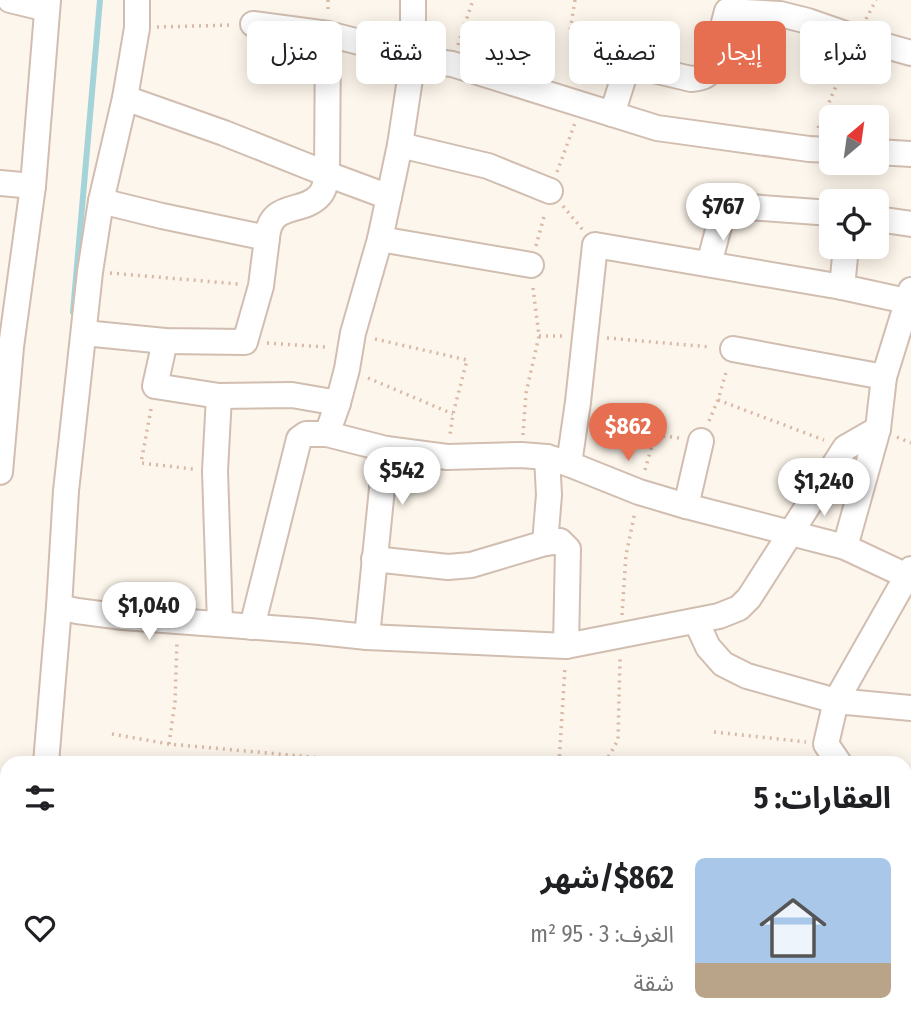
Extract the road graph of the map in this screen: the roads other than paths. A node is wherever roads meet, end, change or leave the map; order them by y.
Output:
1 (10, 0) edge
2 (137, 0) edge
3 (414, 0) edge
4 (48, 5) edge
5 (783, 7) edge
6 (414, 21) edge
7 (911, 53) edge
8 (446, 63) edge
9 (328, 84) edge
10 (409, 84) edge
11 (125, 98) junction
12 (612, 114) junction
13 (400, 145) junction
14 (819, 150) edge
15 (889, 153) edge
16 (911, 154) edge
17 (327, 174) junction
18 (0, 183) edge
19 (33, 186) junction
20 (550, 191) road end
21 (389, 197) junction
22 (101, 201) junction
23 (819, 212) edge
24 (889, 221) edge
25 (911, 224) edge
26 (267, 238) junction
27 (380, 239) junction
28 (845, 259) edge
29 (709, 264) junction
30 (531, 265) road end
31 (11, 267) edge
32 (842, 287) junction
33 (910, 298) edge
34 (84, 333) junction
35 (165, 341) junction
36 (6, 347) edge
37 (733, 349) road end
38 (884, 377) junction
39 (219, 396) junction
40 (338, 403) junction
41 (878, 429) junction
42 (327, 434) junction
43 (701, 441) dead end
44 (386, 449) junction
45 (558, 461) junction
46 (0, 472) edge
47 (686, 506) junction
48 (791, 532) junction
49 (545, 543) junction
50 (845, 547) junction
51 (374, 559) junction
52 (910, 575) edge
53 (59, 607) junction
54 (696, 621) junction
55 (220, 623) junction
56 (252, 627) junction
57 (367, 637) junction
58 (566, 646) junction
59 (836, 701) junction
60 (911, 708) edge
61 (832, 754) edge
62 (47, 756) edge

1 - 4 street
2 - 11 street
3 - 6 street
4 - 19 street
5 - 7 street
5 - 12 street
8 - 12 street
9 - 17 street
10 - 13 street
11 - 17 street
11 - 22 street
12 - 14 street
13 - 20 street
13 - 21 street
15 - 16 street
17 - 21 street
17 - 26 street
18 - 19 street
19 - 31 street
21 - 27 street
22 - 26 street
22 - 34 street
23 - 29 street
24 - 25 street
26 - 35 street
27 - 30 street
27 - 40 street
28 - 32 street
29 - 32 street
29 - 45 street
31 - 36 street
32 - 33 street
33 - 38 street
34 - 35 street
34 - 53 street
35 - 39 street
36 - 46 street
37 - 38 street
38 - 41 street
39 - 40 street
39 - 55 street
40 - 42 street
41 - 48 street
41 - 50 street
42 - 44 street
42 - 56 street
43 - 47 street
44 - 45 street
44 - 51 street
45 - 47 street
45 - 49 street
47 - 48 street
48 - 50 street
48 - 54 street
49 - 51 street
49 - 58 street
50 - 52 street
51 - 57 street
52 - 59 street
53 - 55 street
53 - 62 street
54 - 58 street
54 - 59 street
55 - 56 street
56 - 57 street
57 - 58 street
59 - 60 street
59 - 61 street

